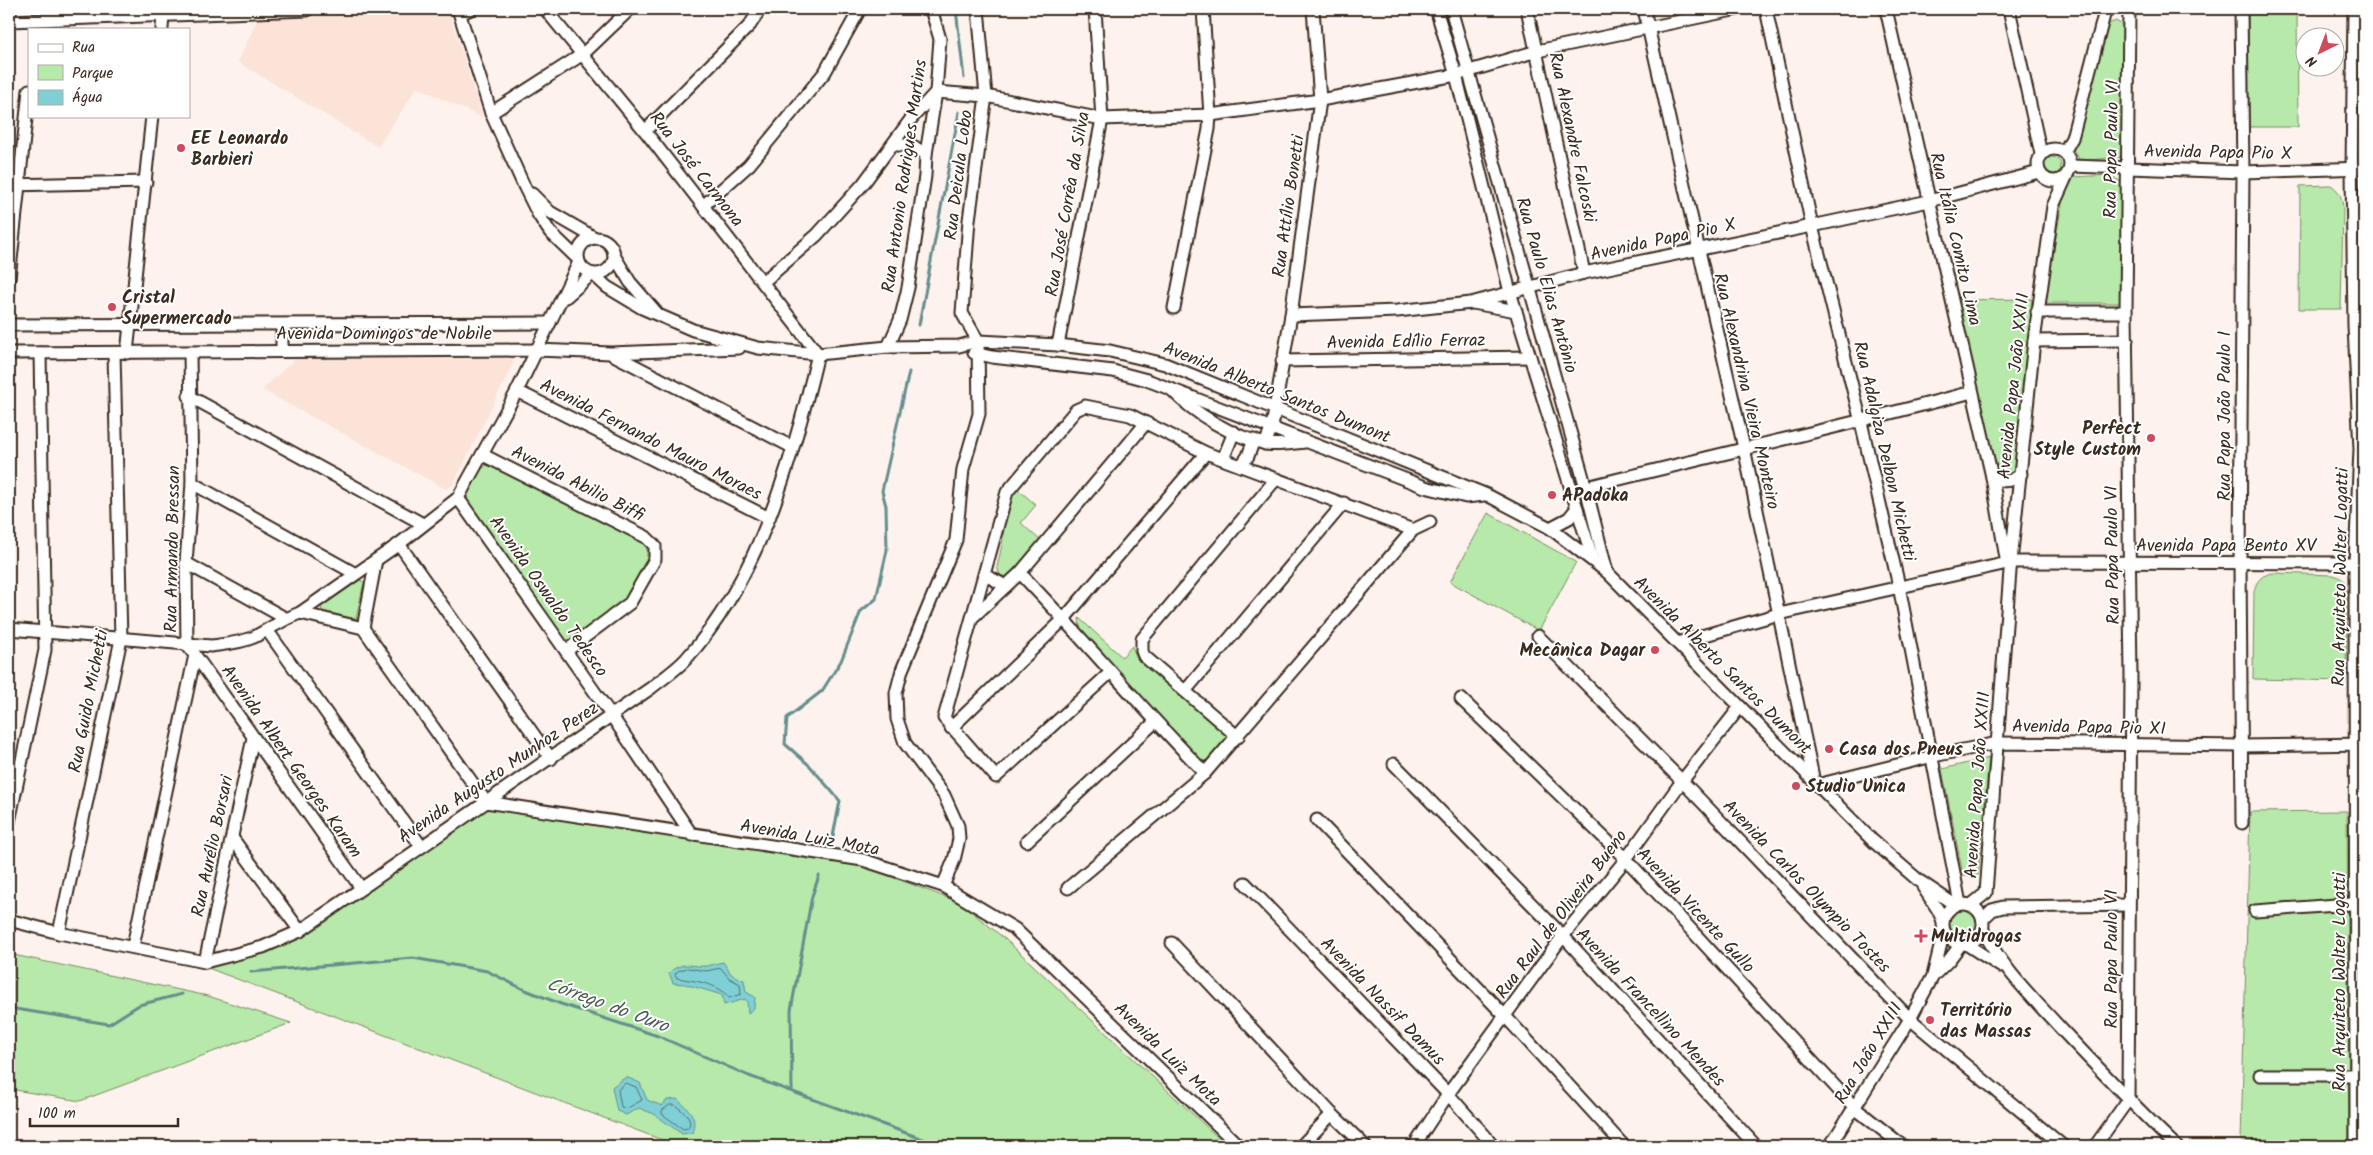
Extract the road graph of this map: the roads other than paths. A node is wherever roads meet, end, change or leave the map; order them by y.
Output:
1 (471, 9) edge
2 (545, 9) edge
3 (630, 9) edge
4 (760, 9) edge
5 (860, 9) edge
6 (932, 9) edge
7 (978, 9) edge
8 (1095, 9) edge
9 (1203, 9) edge
10 (1313, 9) edge
11 (1436, 9) edge
12 (1451, 9) edge
13 (1527, 9) edge
14 (1644, 9) edge
15 (1738, 9) edge
16 (1766, 9) edge
17 (1886, 9) edge
18 (2008, 9) edge
19 (2108, 9) edge
20 (2128, 9) edge
21 (2241, 9) edge
22 (2354, 9) edge
23 (307, 10) edge
24 (162, 12) edge
25 (459, 12) edge
26 (9, 20) edge
27 (35, 25) edge
28 (1648, 27) junction
29 (162, 28) edge
30 (1537, 51) junction
31 (583, 54) junction
32 (1468, 71) junction
33 (1456, 75) junction
34 (936, 92) junction
35 (28, 96) edge
36 (986, 96) junction
37 (1320, 100) junction
38 (491, 113) junction
39 (1210, 115) junction
40 (152, 118) edge
41 (1102, 119) junction
42 (645, 131) junction
43 (894, 145) junction
44 (2064, 152) junction
45 (926, 154) junction
46 (2041, 154) junction
47 (2129, 168) junction
48 (2352, 168) junction
49 (2364, 168) edge
50 (2069, 171) junction
51 (2243, 172) junction
52 (2042, 176) junction
53 (146, 182) junction
54 (14, 185) edge
55 (524, 186) junction
56 (1929, 201) junction
57 (703, 206) junction
58 (2053, 206) junction
59 (1812, 226) junction
60 (595, 238) junction
61 (1697, 250) junction
62 (615, 257) junction
63 (579, 261) junction
64 (1584, 273) junction
65 (593, 275) junction
66 (9, 279) edge
67 (763, 282) junction
68 (1529, 286) junction
69 (1510, 292) junction
70 (562, 300) junction
71 (1471, 303) junction
72 (1174, 308) dead end
73 (1516, 311) junction
74 (2037, 312) junction
75 (2126, 312) junction
76 (659, 315) junction
77 (1291, 315) junction
78 (550, 323) junction
79 (9, 325) edge
80 (282, 325) junction
81 (128, 326) junction
82 (2127, 340) junction
83 (978, 341) junction
84 (2034, 341) junction
85 (1058, 345) junction
86 (888, 346) junction
87 (959, 346) junction
88 (758, 348) junction
89 (537, 350) junction
90 (282, 351) junction
91 (9, 353) edge
92 (40, 353) junction
93 (114, 353) junction
94 (127, 353) junction
95 (190, 353) junction
96 (610, 353) junction
97 (818, 354) junction
98 (980, 355) junction
99 (1530, 357) junction
100 (1282, 361) junction
101 (1219, 384) junction
102 (1168, 386) junction
103 (517, 391) junction
104 (1972, 392) junction
105 (189, 396) junction
106 (1212, 404) junction
107 (1275, 408) junction
108 (1207, 419) junction
109 (1861, 422) junction
110 (1146, 423) junction
111 (1272, 427) junction
112 (1234, 432) junction
113 (1259, 442) junction
114 (1309, 442) junction
115 (792, 447) junction
116 (1744, 448) junction
117 (1206, 453) junction
118 (483, 455) junction
119 (1223, 459) junction
120 (1241, 466) junction
121 (2021, 474) junction
122 (1992, 477) junction
123 (1276, 480) junction
124 (192, 483) junction
125 (1586, 488) junction
126 (1573, 491) junction
127 (1487, 495) junction
128 (458, 498) junction
129 (1344, 503) junction
130 (1577, 508) junction
131 (769, 518) junction
132 (1430, 522) dead end
133 (423, 524) junction
134 (1550, 528) junction
135 (1413, 530) junction
136 (399, 544) junction
137 (376, 560) junction
138 (1593, 560) junction
139 (2240, 561) junction
140 (2129, 562) junction
141 (186, 563) junction
142 (2360, 563) edge
143 (2010, 566) junction
144 (1608, 572) junction
145 (1020, 573) junction
146 (354, 574) junction
147 (985, 575) junction
148 (1006, 586) junction
149 (1899, 586) junction
150 (300, 613) junction
151 (1779, 614) junction
152 (974, 616) junction
153 (285, 618) junction
154 (1064, 619) junction
155 (363, 628) junction
156 (9, 630) edge
157 (267, 630) junction
158 (46, 633) junction
159 (1538, 636) dead end
160 (121, 640) junction
161 (1677, 643) junction
162 (187, 645) junction
163 (566, 651) junction
164 (195, 655) junction
165 (1111, 672) junction
166 (1186, 690) junction
167 (1461, 699) dead end
168 (1740, 707) junction
169 (611, 715) junction
170 (1155, 722) junction
171 (951, 728) junction
172 (1238, 737) junction
173 (253, 738) junction
174 (1998, 743) junction
175 (2360, 744) edge
176 (2131, 746) junction
177 (2242, 746) junction
178 (1933, 756) junction
179 (550, 759) junction
180 (1394, 764) dead end
181 (1205, 773) junction
182 (1682, 781) junction
183 (1816, 783) junction
184 (486, 802) junction
185 (1317, 820) dead end
186 (9, 822) edge
187 (2242, 823) dead end
188 (692, 835) junction
189 (233, 839) junction
190 (1026, 840) dead end
191 (421, 846) junction
192 (1626, 859) junction
193 (1918, 880) junction
194 (1245, 883) dead end
195 (943, 886) junction
196 (361, 888) junction
197 (1068, 888) dead end
198 (2361, 903) edge
199 (1962, 905) junction
200 (2128, 905) junction
201 (2255, 911) dead end
202 (9, 920) edge
203 (1983, 924) junction
204 (1943, 926) junction
205 (300, 931) junction
206 (59, 933) junction
207 (1563, 936) junction
208 (1172, 943) dead end
209 (1963, 944) junction
210 (133, 946) junction
211 (205, 962) junction
212 (1933, 976) junction
213 (2012, 976) junction
214 (1505, 1016) junction
215 (1910, 1019) junction
216 (2260, 1075) dead end
217 (2360, 1075) edge
218 (1448, 1094) junction
219 (2128, 1100) junction
220 (1856, 1109) junction
221 (1332, 1114) junction
222 (1239, 1146) edge
223 (1302, 1146) edge
224 (1365, 1146) edge
225 (1414, 1146) edge
226 (1494, 1146) edge
227 (1624, 1146) edge
228 (1756, 1146) edge
229 (1830, 1146) edge
230 (1903, 1146) edge
231 (2063, 1146) edge
232 (2095, 1146) edge
233 (2176, 1146) edge
234 (2356, 1146) edge

1 - 25 street
2 - 31 street, Rua José Carmona
3 - 31 street
4 - 42 street
5 - 57 street
6 - 34 street, Rua Antonio Rodrigues Martins
7 - 36 street, Rua Deicula Lobo
8 - 41 street, Rua José Corrêa da Silva
9 - 39 street
10 - 37 street, Rua Attílio Bonetti
11 - 33 street, Rua Paulo Elias Antônio
12 - 32 street, Rua Paulo Elias Antônio
13 - 30 street, Rua Alexandre Falcoski
14 - 28 street, Rua Alexandrina Vieira Monteiro
15 - 28 street
16 - 59 street, Rua Adalgiza Delbon Michetti
17 - 56 street, Rua Itália Comito Lima
18 - 46 street
19 - 44 street
20 - 47 street, Rua Papa Paulo VI
21 - 51 street, Rua Papa João Paulo I
22 - 48 street, Rua Arquiteto Walter Logatti
23 - 24 street
24 - 27 street
24 - 29 street
25 - 38 street
26 - 27 street
28 - 30 street
28 - 61 street, Rua Alexandrina Vieira Monteiro
30 - 32 street
30 - 64 street, Rua Alexandre Falcoski
31 - 38 street
31 - 42 street, Rua José Carmona
32 - 33 street
32 - 68 street, Rua Paulo Elias Antônio
33 - 37 street
33 - 69 street, Rua Paulo Elias Antônio
34 - 36 street
34 - 43 street
34 - 45 street, Rua Antonio Rodrigues Martins
35 - 54 street
36 - 41 street
36 - 83 street, Rua Deicula Lobo
37 - 39 street
37 - 77 street, Rua Attílio Bonetti
38 - 55 street
39 - 41 street
39 - 72 street
40 - 53 street
41 - 85 street, Rua José Corrêa da Silva
42 - 57 street, Rua José Carmona
43 - 45 street
43 - 67 street
44 - 46 street
44 - 50 street
45 - 86 street, Rua Antonio Rodrigues Martins
46 - 52 street
47 - 50 street, Avenida Papa Pio X
47 - 51 street, Avenida Papa Pio X
47 - 75 street, Rua Papa Paulo VI
48 - 49 street, Avenida Papa Pio X
48 - 51 street, Avenida Papa Pio X
48 - 142 street, Rua Arquiteto Walter Logatti
50 - 52 street
50 - 58 street, Avenida Papa João XXIII
51 - 139 street, Rua Papa João Paulo I
52 - 56 street, Avenida Papa Pio X
52 - 58 street, Avenida Papa João XXIII
53 - 54 street
53 - 81 street
54 - 66 street
55 - 60 street
55 - 63 street
56 - 59 street, Avenida Papa Pio X
56 - 104 street, Rua Itália Comito Lima
57 - 67 street, Rua José Carmona
58 - 74 street, Avenida Papa João XXIII
59 - 61 street, Avenida Papa Pio X
59 - 109 street, Rua Adalgiza Delbon Michetti
60 - 62 street
60 - 63 street
61 - 64 street, Avenida Papa Pio X
61 - 116 street, Rua Alexandrina Vieira Monteiro
62 - 65 street
62 - 76 street, Avenida Alberto Santos Dumont
63 - 65 street
63 - 70 street
64 - 68 street, Avenida Papa Pio X
65 - 70 street
65 - 76 street, Avenida Alberto Santos Dumont
67 - 97 street, Rua José Carmona
68 - 69 street, Avenida Papa Pio X
68 - 125 street, Rua Paulo Elias Antônio
69 - 71 street, Avenida Papa Pio X
69 - 73 street, Rua Paulo Elias Antônio
70 - 78 street
71 - 73 street
71 - 77 street, Avenida Papa Pio X
73 - 99 street, Rua Paulo Elias Antônio
74 - 75 street
74 - 84 street, Avenida Papa João XXIII
75 - 82 street, Rua Papa Paulo VI
76 - 88 street, Avenida Alberto Santos Dumont
77 - 100 street, Rua Attílio Bonetti
78 - 80 street, Avenida Domingos de Nobile
78 - 89 street
79 - 81 street, Avenida Domingos de Nobile
80 - 81 street, Avenida Domingos de Nobile
80 - 90 street
81 - 94 street
82 - 84 street
82 - 140 street, Rua Papa Paulo VI
83 - 85 street, Avenida Alberto Santos Dumont
83 - 87 street, Avenida Alberto Santos Dumont
83 - 98 street
84 - 121 street, Avenida Papa João XXIII
85 - 101 street, Avenida Alberto Santos Dumont
86 - 87 street, Avenida Alberto Santos Dumont
86 - 97 street, Avenida Alberto Santos Dumont
87 - 98 street, Avenida Alberto Santos Dumont
88 - 96 street, Avenida Domingos de Nobile
88 - 97 street, Avenida Alberto Santos Dumont
89 - 90 street, Avenida Domingos de Nobile
89 - 96 street, Avenida Domingos de Nobile
89 - 103 street
90 - 95 street, Avenida Domingos de Nobile
91 - 92 street, Avenida Domingos de Nobile
92 - 93 street, Avenida Domingos de Nobile
92 - 158 street
93 - 94 street, Avenida Domingos de Nobile
93 - 160 street, Rua Guido Michetti
94 - 95 street, Avenida Domingos de Nobile
95 - 105 street, Rua Armando Bressan
96 - 115 street
97 - 115 street, Avenida Augusto Munhoz Perez
98 - 102 street, Avenida Alberto Santos Dumont
98 - 195 street
99 - 100 street, Avenida Edílio Ferraz
99 - 126 street, Rua Paulo Elias Antônio
100 - 107 street, Rua Attílio Bonetti
101 - 106 street
101 - 107 street, Avenida Alberto Santos Dumont
102 - 106 street, Avenida Alberto Santos Dumont
102 - 108 street
103 - 118 street
103 - 131 street, Avenida Fernando Mauro Moraes
104 - 109 street
104 - 122 street, Rua Itália Comito Lima
105 - 124 street, Rua Armando Bressan
105 - 133 street
106 - 108 street
106 - 111 street, Avenida Alberto Santos Dumont
107 - 111 street, Rua Attílio Bonetti
107 - 127 street, Avenida Alberto Santos Dumont
108 - 112 street
109 - 116 street
109 - 149 street, Rua Adalgiza Delbon Michetti
110 - 117 street
110 - 145 street
110 - 147 street
111 - 113 street, Rua Attílio Bonetti
111 - 114 street, Avenida Alberto Santos Dumont
112 - 113 street
112 - 119 street
113 - 114 street
113 - 120 street, Rua Attílio Bonetti
114 - 127 street, Avenida Alberto Santos Dumont
115 - 131 street, Avenida Augusto Munhoz Perez
116 - 125 street
116 - 151 street, Rua Alexandrina Vieira Monteiro
117 - 119 street
117 - 154 street
118 - 128 street
118 - 163 street, Avenida Abilio Biffi
119 - 120 street
120 - 123 street
121 - 122 street
121 - 143 street, Avenida Papa João XXIII
122 - 143 street, Rua Itália Comito Lima
123 - 129 street
123 - 166 street
124 - 141 street, Rua Armando Bressan
124 - 146 street
125 - 126 street
125 - 144 street, Rua Paulo Elias Antônio
126 - 130 street, Rua Paulo Elias Antônio
127 - 134 street, Avenida Alberto Santos Dumont
128 - 133 street
128 - 163 street, Avenida Oswaldo Tedesco
129 - 135 street
129 - 166 street
130 - 134 street
130 - 138 street, Rua Paulo Elias Antônio
131 - 169 street, Avenida Augusto Munhoz Perez
132 - 135 street
133 - 136 street
134 - 138 street, Avenida Alberto Santos Dumont
135 - 172 street
136 - 137 street
136 - 179 street
137 - 146 street
137 - 155 street
138 - 144 street, Avenida Alberto Santos Dumont
139 - 140 street, Avenida Papa Bento XV
139 - 142 street, Avenida Papa Bento XV
139 - 177 street, Rua Papa João Paulo I
140 - 143 street, Avenida Papa Bento XV
140 - 176 street, Rua Papa Paulo VI
141 - 153 street
141 - 162 street, Rua Armando Bressan
142 - 175 street, Rua Arquiteto Walter Logatti
143 - 149 street, Avenida Papa Bento XV
143 - 174 street, Avenida Papa João XXIII
144 - 161 street, Avenida Alberto Santos Dumont
145 - 148 street
145 - 154 street
146 - 150 street
147 - 148 street
147 - 152 street
148 - 152 street
149 - 151 street, Avenida Papa Bento XV
149 - 178 street, Rua Adalgiza Delbon Michetti
150 - 153 street
150 - 155 street
151 - 161 street, Avenida Papa Bento XV
151 - 183 street, Rua Alexandrina Vieira Monteiro
152 - 171 street
153 - 157 street
154 - 165 street
154 - 171 street
155 - 184 street
156 - 158 street
157 - 162 street
157 - 191 street
158 - 160 street
158 - 186 street
159 - 182 street, Avenida Carlos Olympio Tostes
160 - 162 street
160 - 206 street, Rua Guido Michetti
161 - 168 street, Avenida Alberto Santos Dumont
162 - 164 street, Rua Armando Bressan
163 - 169 street, Avenida Oswaldo Tedesco
164 - 173 street, Avenida Albert Georges Karam
164 - 210 street
165 - 170 street
165 - 171 street
166 - 172 street
167 - 192 street, Avenida Vicente Gullo
168 - 182 street, Rua Raul de Oliveira Bueno
168 - 183 street, Avenida Alberto Santos Dumont
169 - 179 street, Avenida Augusto Munhoz Perez
169 - 188 street, Avenida Oswaldo Tedesco
170 - 181 street
170 - 190 street
172 - 181 street
173 - 189 street, Rua Aurélio Borsari
173 - 196 street, Avenida Albert Georges Karam
174 - 176 street, Avenida Papa Pio XI
174 - 178 street, Avenida Papa Pio XI
174 - 199 street, Avenida Papa João XXIII
175 - 177 street, Avenida Papa Pio XI
175 - 198 street, Rua Arquiteto Walter Logatti
176 - 177 street, Avenida Papa Pio XI
176 - 200 street, Rua Papa Paulo VI
177 - 187 street, Rua Papa João Paulo I
178 - 183 street, Avenida Papa Pio XI
178 - 199 street, Rua Adalgiza Delbon Michetti
179 - 184 street, Avenida Augusto Munhoz Perez
180 - 207 street, Avenida Francellino Mendes
181 - 197 street
182 - 192 street, Rua Raul de Oliveira Bueno
182 - 215 street, Avenida Carlos Olympio Tostes
183 - 193 street, Avenida Alberto Santos Dumont
184 - 188 street, Avenida Luiz Mota
184 - 191 street, Avenida Augusto Munhoz Perez
185 - 214 street
188 - 195 street, Avenida Luiz Mota
189 - 205 street
189 - 211 street, Rua Aurélio Borsari
191 - 196 street, Avenida Augusto Munhoz Perez
192 - 207 street, Rua Raul de Oliveira Bueno
192 - 220 street, Avenida Vicente Gullo
193 - 199 street, Avenida Alberto Santos Dumont
193 - 204 street, Avenida Alberto Santos Dumont
194 - 218 street, Avenida Nassif Damus
195 - 222 street, Avenida Luiz Mota
196 - 205 street, Avenida Augusto Munhoz Perez
198 - 201 street
198 - 217 street, Rua Arquiteto Walter Logatti
199 - 203 street
199 - 204 street
200 - 203 street
200 - 219 street, Rua Papa Paulo VI
202 - 206 street, Avenida Augusto Munhoz Perez
203 - 209 street
203 - 213 street
204 - 209 street
204 - 212 street, Rua João XXIII
205 - 211 street, Avenida Augusto Munhoz Perez
206 - 210 street, Avenida Augusto Munhoz Perez
207 - 214 street, Rua Raul de Oliveira Bueno
207 - 228 street, Avenida Francellino Mendes
208 - 221 street
209 - 212 street, Rua João XXIII
209 - 213 street
210 - 211 street, Avenida Augusto Munhoz Perez
212 - 215 street, Rua João XXIII
213 - 219 street
214 - 218 street, Rua Raul de Oliveira Bueno
214 - 227 street
215 - 220 street, Rua João XXIII
215 - 231 street, Avenida Carlos Olympio Tostes
216 - 217 street
217 - 234 street, Rua Arquiteto Walter Logatti
218 - 225 street, Rua Raul de Oliveira Bueno
218 - 226 street, Avenida Nassif Damus
219 - 232 street
219 - 233 street
220 - 229 street, Rua João XXIII
220 - 230 street, Avenida Vicente Gullo
221 - 223 street
221 - 224 street

